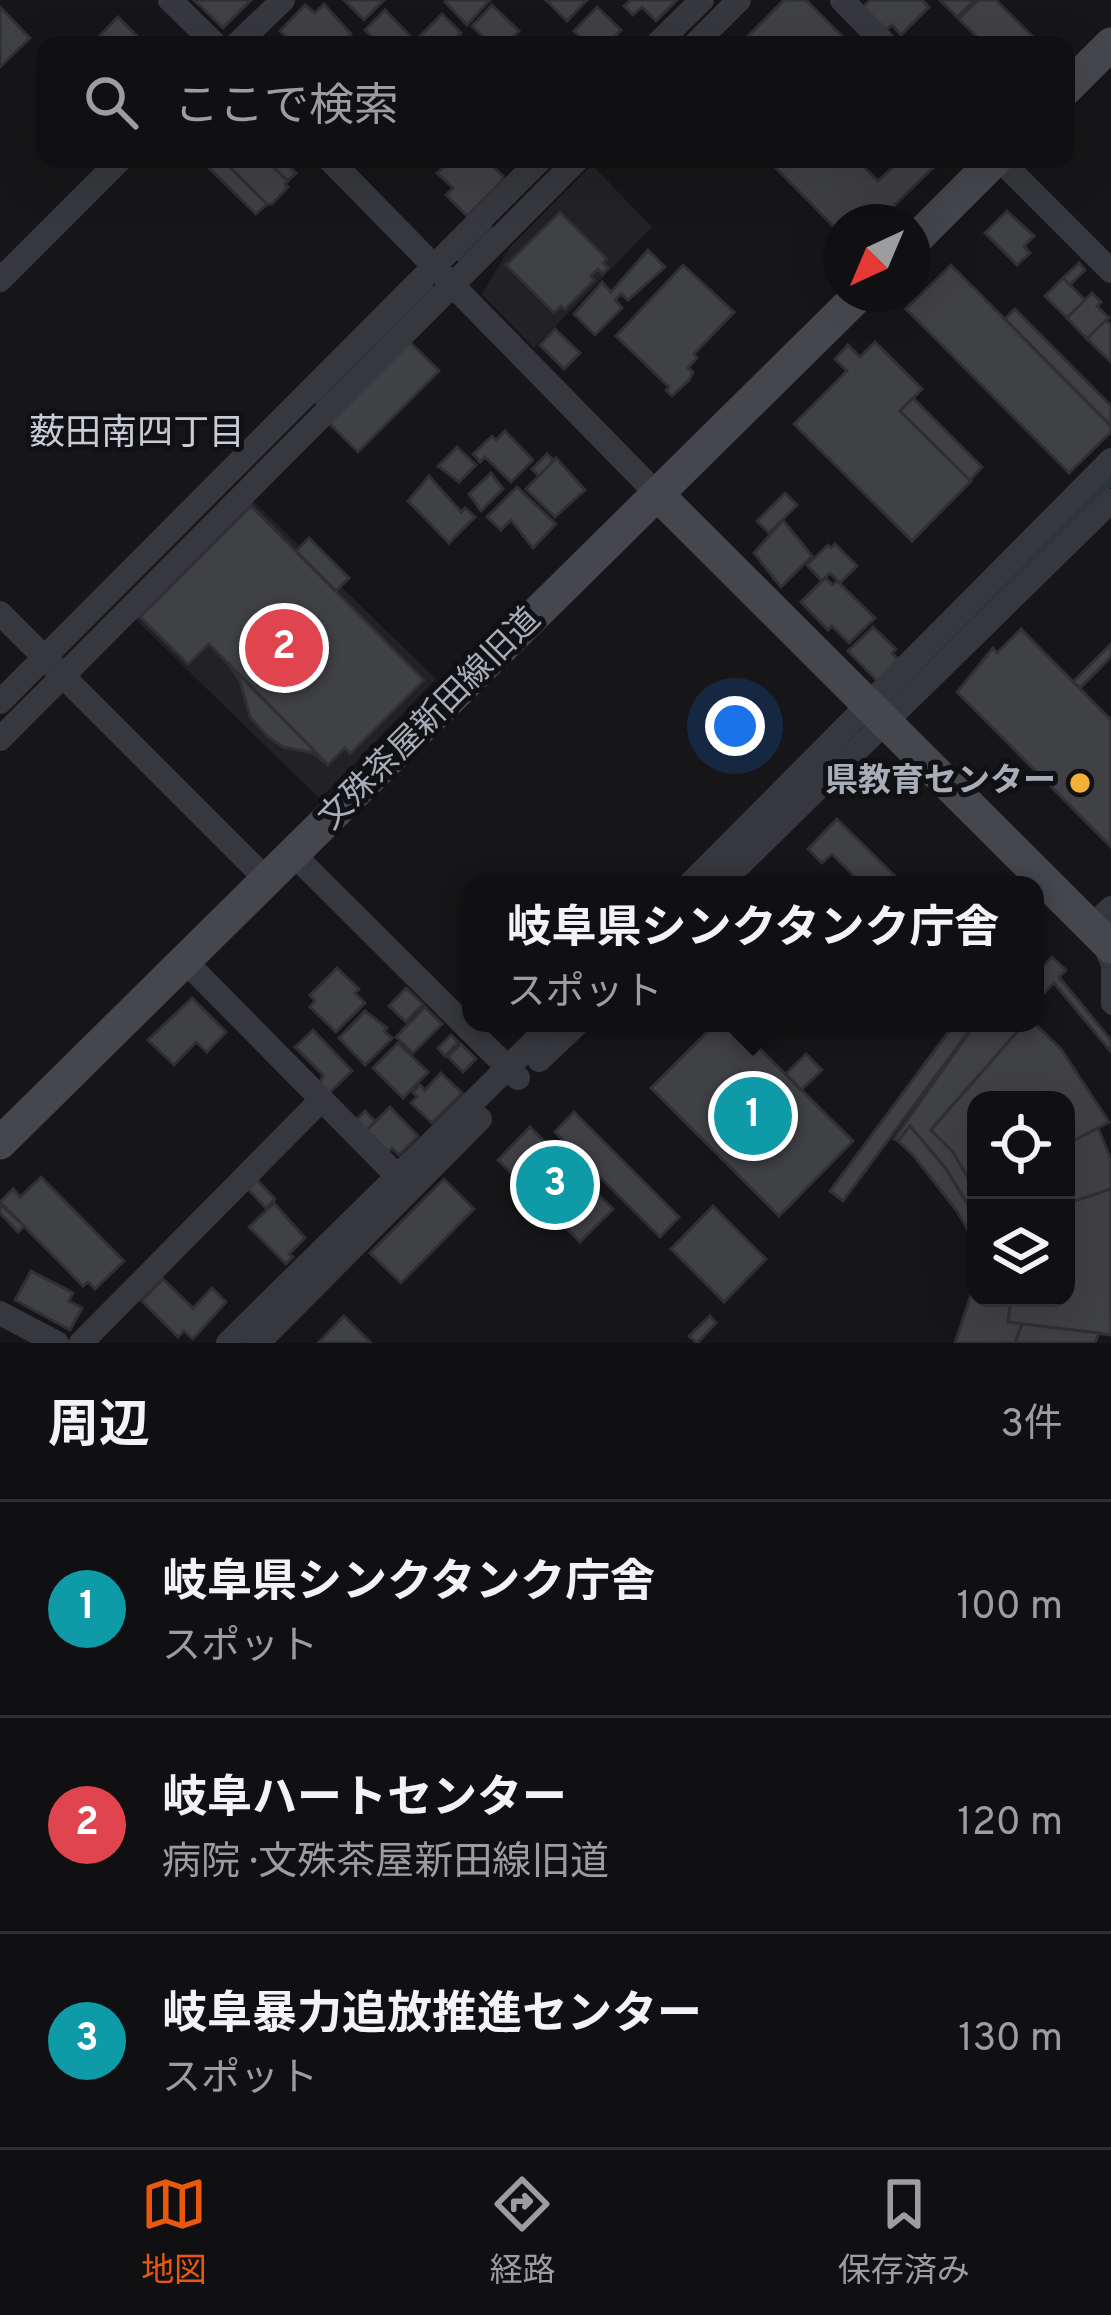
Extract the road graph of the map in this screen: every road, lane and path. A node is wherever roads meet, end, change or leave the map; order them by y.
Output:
1 (170, 0) edge
2 (283, 0) edge
3 (702, 0) edge
4 (739, 0) edge
5 (842, 0) edge
6 (206, 36) edge
7 (245, 36) edge
8 (665, 36) edge
9 (703, 36) edge
10 (877, 36) edge
11 (1111, 44) edge
12 (1075, 80) edge
13 (112, 168) edge
14 (338, 168) edge
15 (532, 168) edge
16 (569, 168) edge
17 (988, 168) edge
18 (1006, 168) edge
19 (931, 224) edge
20 (434, 265) junction
21 (1111, 272) edge
22 (0, 280) edge
23 (453, 283) junction
24 (842, 312) edge
25 (1111, 460) edge
26 (658, 495) junction
27 (1111, 501) edge
28 (0, 613) edge
29 (44, 657) junction
30 (62, 676) junction
31 (0, 702) edge
32 (876, 715) junction
33 (0, 739) edge
34 (295, 856) junction
35 (699, 876) edge
36 (727, 876) edge
37 (268, 881) junction
38 (1104, 928) edge
39 (186, 962) junction
40 (1111, 1009) edge
41 (462, 1022) edge
42 (472, 1032) edge
43 (547, 1032) edge
44 (567, 1032) edge
45 (514, 1074) junction
46 (321, 1100) junction
47 (0, 1143) edge
48 (404, 1183) junction
49 (0, 1313) edge
50 (57, 1343) edge
51 (82, 1343) edge
52 (227, 1343) edge
53 (258, 1343) edge

1 - 6 street
2 - 7 street
3 - 8 street
4 - 9 street
5 - 10 street
11 - 12 street
13 - 22 street
14 - 20 street
15 - 20 street
16 - 23 street
17 - 19 street
18 - 21 street
20 - 23 street
20 - 29 street
23 - 26 street
23 - 30 street
24 - 26 street, 文殊茶屋新田線旧道
25 - 32 street
26 - 32 street
26 - 34 street, 文殊茶屋新田線旧道
27 - 32 street
28 - 29 street
29 - 30 street
29 - 31 street
30 - 33 street
30 - 37 street
32 - 35 street
32 - 36 street
32 - 38 street
34 - 37 street, 文殊茶屋新田線旧道
34 - 41 street
37 - 39 street, 文殊茶屋新田線旧道
38 - 40 lane
39 - 46 street
39 - 47 street, 文殊茶屋新田線旧道
42 - 45 street
43 - 45 street
44 - 45 street
45 - 48 street
46 - 48 street
46 - 51 street
48 - 52 street
48 - 53 street
49 - 50 street

